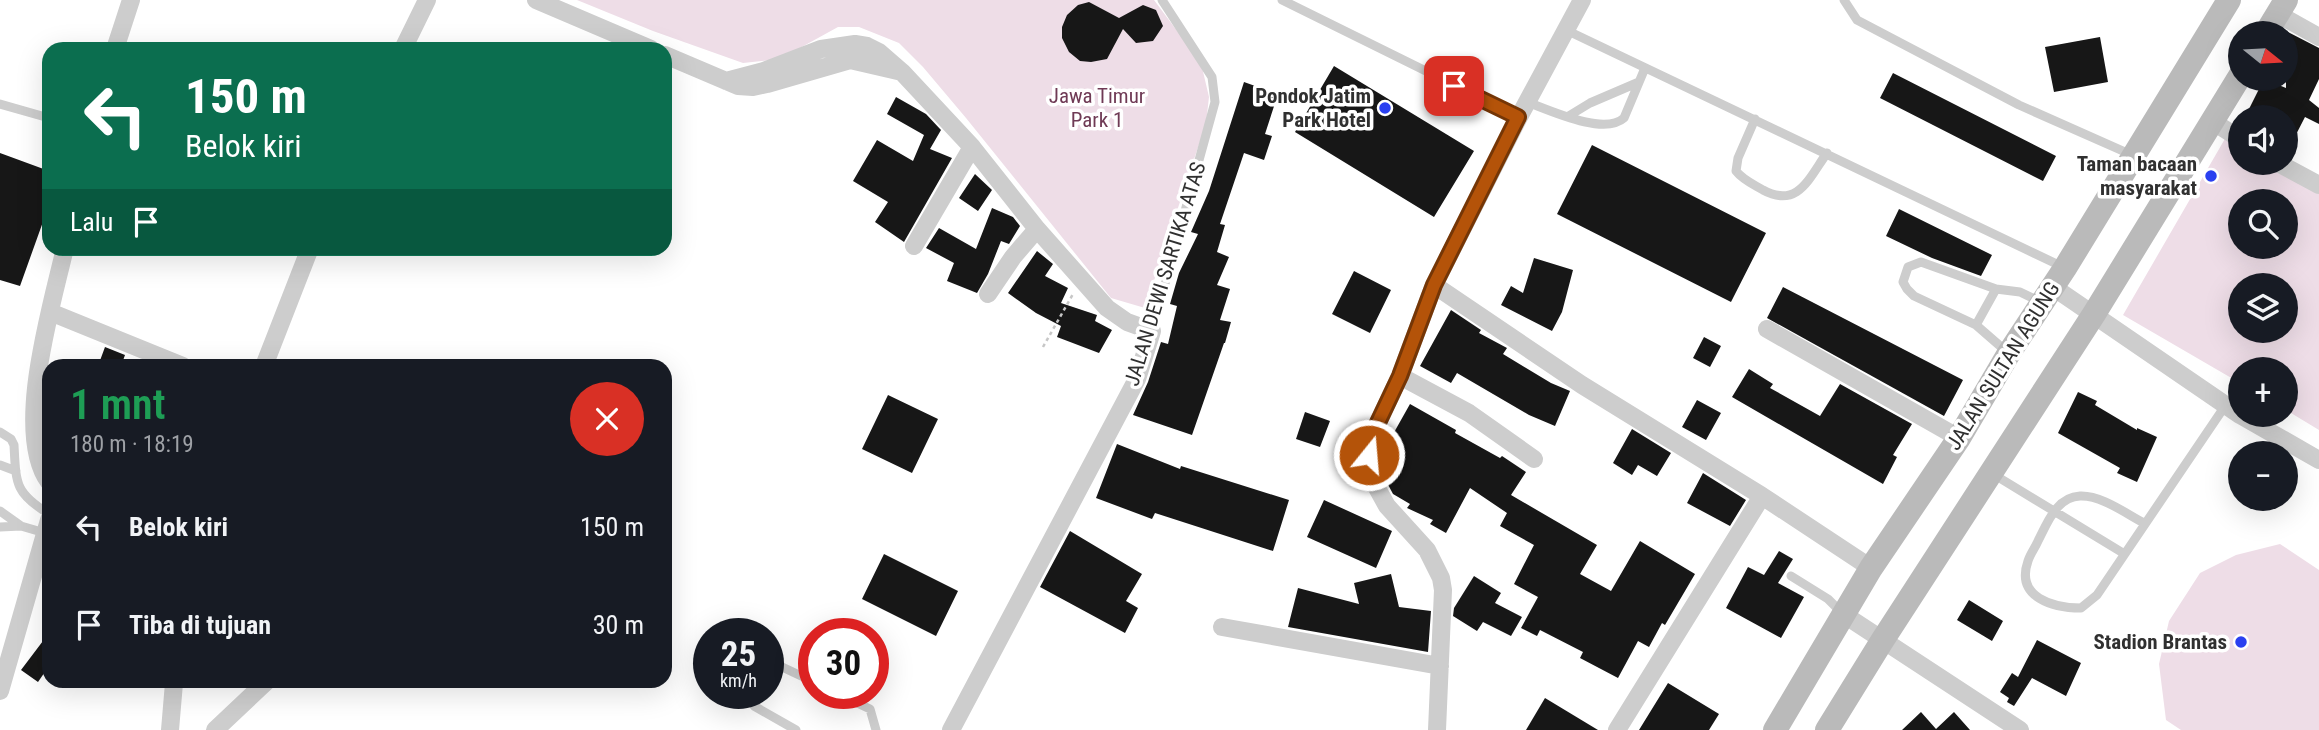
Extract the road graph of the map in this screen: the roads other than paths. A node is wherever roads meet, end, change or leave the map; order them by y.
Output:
1 (131, 0) edge
2 (427, 0) edge
3 (536, 0) edge
4 (1162, 0) edge
5 (1282, 0) edge
6 (1581, 0) edge
7 (1844, 0) edge
8 (2229, 0) edge
9 (2277, 16) edge
10 (1566, 30) junction
11 (2319, 37) edge
12 (117, 42) edge
13 (406, 42) edge
14 (635, 42) edge
15 (672, 58) edge
16 (1645, 68) junction
17 (1639, 82) junction
18 (2231, 91) edge
19 (0, 104) edge
20 (1523, 110) junction
21 (42, 116) edge
22 (1567, 117) junction
23 (1755, 119) junction
24 (2212, 121) junction
25 (2228, 131) edge
26 (972, 147) junction
27 (1827, 153) junction
28 (2135, 156) junction
29 (2298, 174) edge
30 (2319, 185) edge
31 (1037, 229) junction
32 (914, 246) dead end
33 (63, 256) edge
34 (307, 256) edge
35 (1434, 285) junction
36 (2053, 286) junction
37 (1996, 289) junction
38 (988, 294) dead end
39 (50, 312) junction
40 (2094, 314) junction
41 (1976, 325) junction
42 (1768, 329) dead end
43 (1152, 331) junction
44 (2009, 353) junction
45 (166, 359) edge
46 (267, 359) edge
47 (1400, 376) junction
48 (2228, 407) edge
49 (2228, 421) edge
50 (2261, 427) edge
51 (0, 432) edge
52 (1959, 439) junction
53 (1534, 459) dead end
54 (2319, 460) edge
55 (0, 466) edge
56 (42, 469) edge
57 (16, 471) junction
58 (1991, 473) junction
59 (1762, 496) junction
60 (42, 510) edge
61 (0, 511) edge
62 (2053, 511) junction
63 (2144, 523) junction
64 (20, 526) junction
65 (42, 526) edge
66 (0, 527) edge
67 (42, 544) edge
68 (2123, 554) junction
69 (1871, 568) junction
70 (1791, 576) dead end
71 (1843, 614) junction
72 (1222, 627) dead end
73 (1882, 640) junction
74 (1440, 666) junction
75 (174, 688) edge
76 (260, 688) edge
77 (0, 691) edge
78 (759, 709) edge
79 (870, 709) edge
80 (170, 730) edge
81 (215, 730) edge
82 (796, 730) edge
83 (876, 730) edge
84 (951, 730) edge
85 (1437, 730) edge
86 (1617, 730) edge
87 (1775, 730) edge
88 (1827, 730) edge
89 (2020, 730) edge

1 - 12 street
2 - 13 street
3 - 14 street
4 - 43 lane, JALAN DEWI SARTIKA ATAS
5 - 20 lane
6 - 10 street
7 - 28 lane
8 - 28 main road, JALAN SULTAN AGUNG
9 - 11 street
10 - 16 lane
10 - 20 street
15 - 26 street
16 - 17 lane
16 - 23 lane
17 - 22 lane
17 - 22 lane
18 - 24 main road
19 - 21 lane
20 - 22 lane
20 - 35 street
23 - 27 lane
23 - 27 lane
24 - 25 street
24 - 40 main road
26 - 31 street
26 - 32 street
27 - 36 lane
28 - 36 main road, JALAN SULTAN AGUNG
29 - 30 street
31 - 38 street
31 - 43 street
33 - 39 street
34 - 46 street
35 - 47 street
35 - 59 street
36 - 37 lane
36 - 40 street
36 - 44 main road, JALAN SULTAN AGUNG
37 - 41 lane
37 - 41 lane
39 - 45 street
39 - 56 street
40 - 48 street
40 - 58 main road
41 - 44 lane
42 - 52 street
43 - 84 street, JALAN DEWI SARTIKA ATAS
44 - 52 main road, JALAN SULTAN AGUNG
47 - 53 street
47 - 74 street
49 - 63 lane
50 - 54 street
51 - 57 lane
52 - 69 main road, JALAN SULTAN AGUNG
55 - 57 lane
57 - 60 lane
58 - 62 lane
58 - 73 main road
59 - 69 street
59 - 86 street
61 - 64 lane
62 - 63 lane
62 - 68 lane
62 - 68 lane
63 - 68 lane
64 - 65 lane
64 - 66 lane
67 - 77 street
69 - 71 main road, JALAN SULTAN AGUNG
70 - 71 lane
71 - 73 street
71 - 87 main road, JALAN SULTAN AGUNG
72 - 74 street
73 - 88 main road
73 - 89 street
74 - 85 street
75 - 80 street
76 - 81 street
78 - 82 lane
79 - 83 lane

